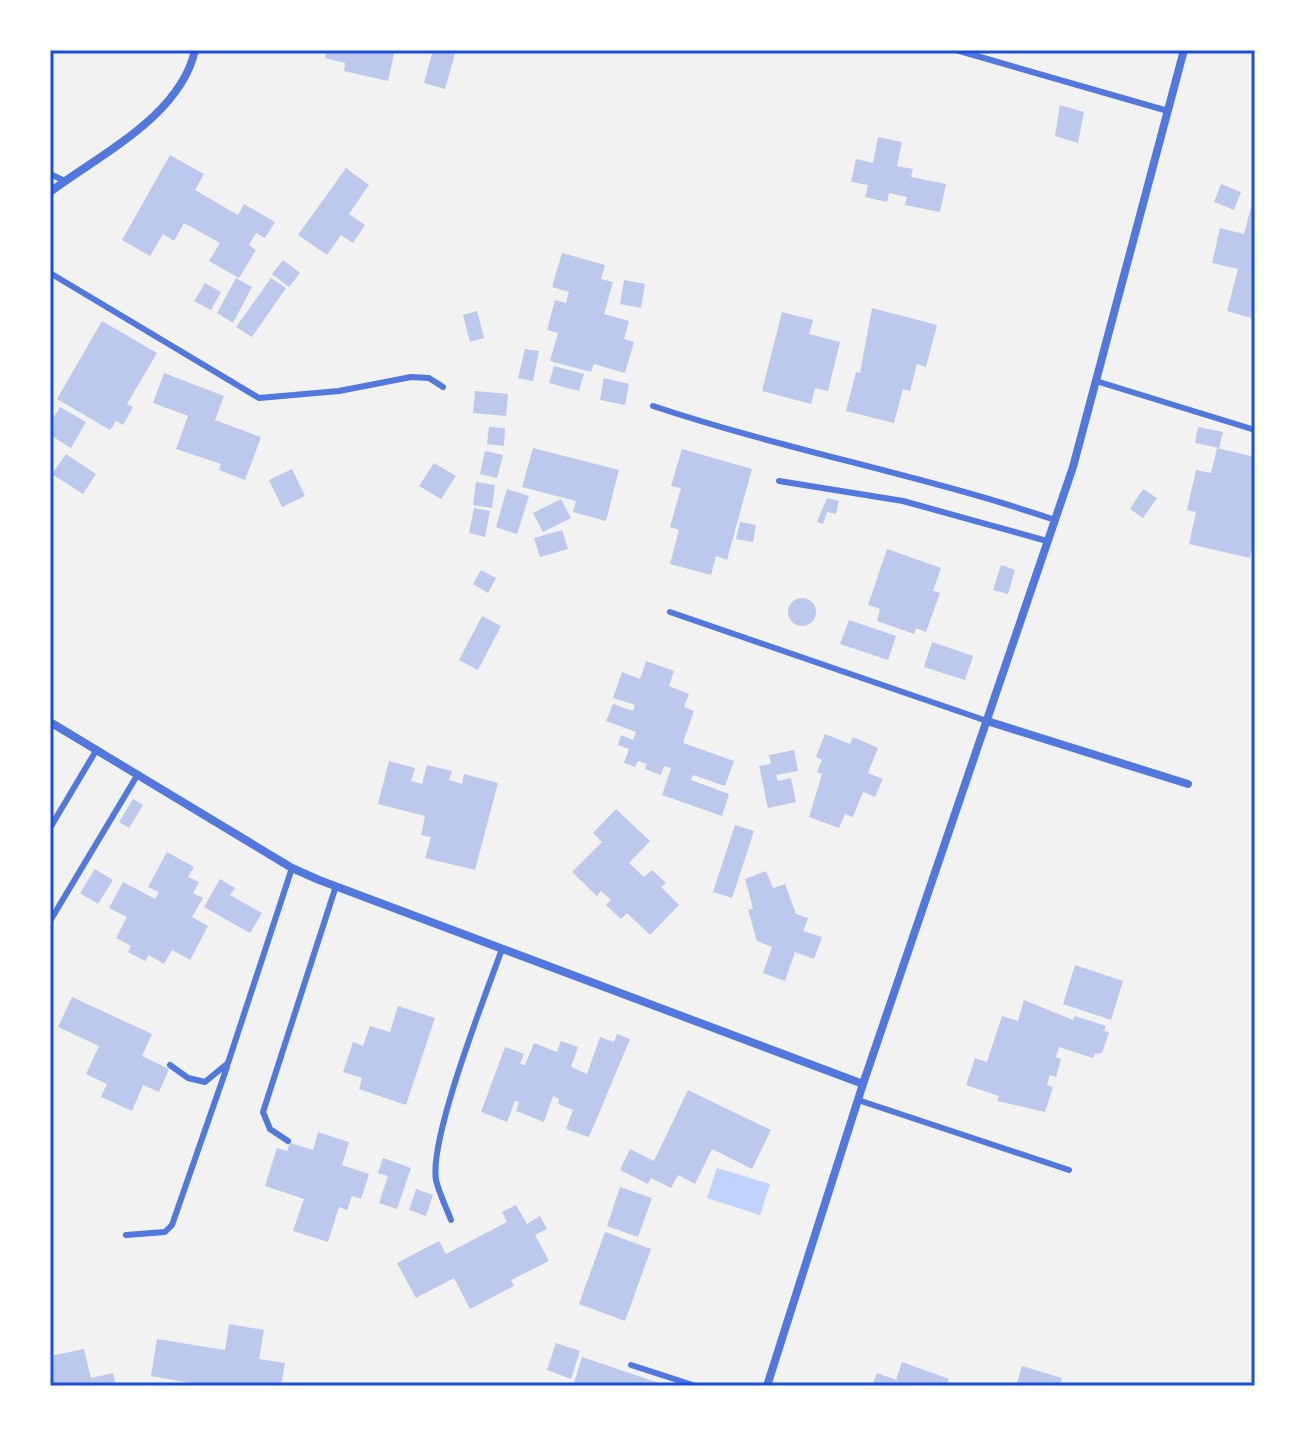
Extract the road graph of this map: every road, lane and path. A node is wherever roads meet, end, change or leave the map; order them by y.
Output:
1 (195, 50) edge
2 (956, 50) edge
3 (1184, 50) edge
4 (1168, 111) junction
5 (50, 174) edge
6 (65, 181) junction
7 (50, 192) edge
8 (50, 273) edge
9 (1096, 381) junction
10 (443, 387) dead end
11 (653, 406) dead end
12 (1255, 430) edge
13 (779, 481) dead end
14 (1055, 520) junction
15 (1047, 541) junction
16 (670, 612) dead end
17 (987, 721) junction
18 (50, 722) edge
19 (97, 749) junction
20 (138, 774) junction
21 (1188, 784) dead end
22 (50, 828) edge
23 (292, 868) junction
24 (336, 886) junction
25 (50, 921) edge
26 (502, 949) junction
27 (228, 1063) junction
28 (170, 1065) dead end
29 (863, 1084) junction
30 (858, 1100) junction
31 (288, 1141) dead end
32 (1069, 1170) dead end
33 (451, 1220) dead end
34 (126, 1235) dead end
35 (631, 1365) dead end
36 (696, 1386) edge
37 (767, 1386) edge

1 - 6 street
2 - 4 lane
3 - 4 street
4 - 9 street
5 - 6 lane
6 - 7 street
8 - 10 lane
9 - 12 lane
9 - 14 street
11 - 14 lane
13 - 15 lane
14 - 15 street
15 - 17 street
16 - 17 lane
17 - 21 street
17 - 29 street
18 - 19 street
19 - 20 street
19 - 22 lane
20 - 23 street
20 - 25 lane
23 - 24 street
23 - 27 lane
24 - 26 street
24 - 31 lane
26 - 29 street
26 - 33 lane
27 - 28 lane
27 - 34 lane
29 - 30 street
30 - 32 lane
30 - 37 street
35 - 36 lane

